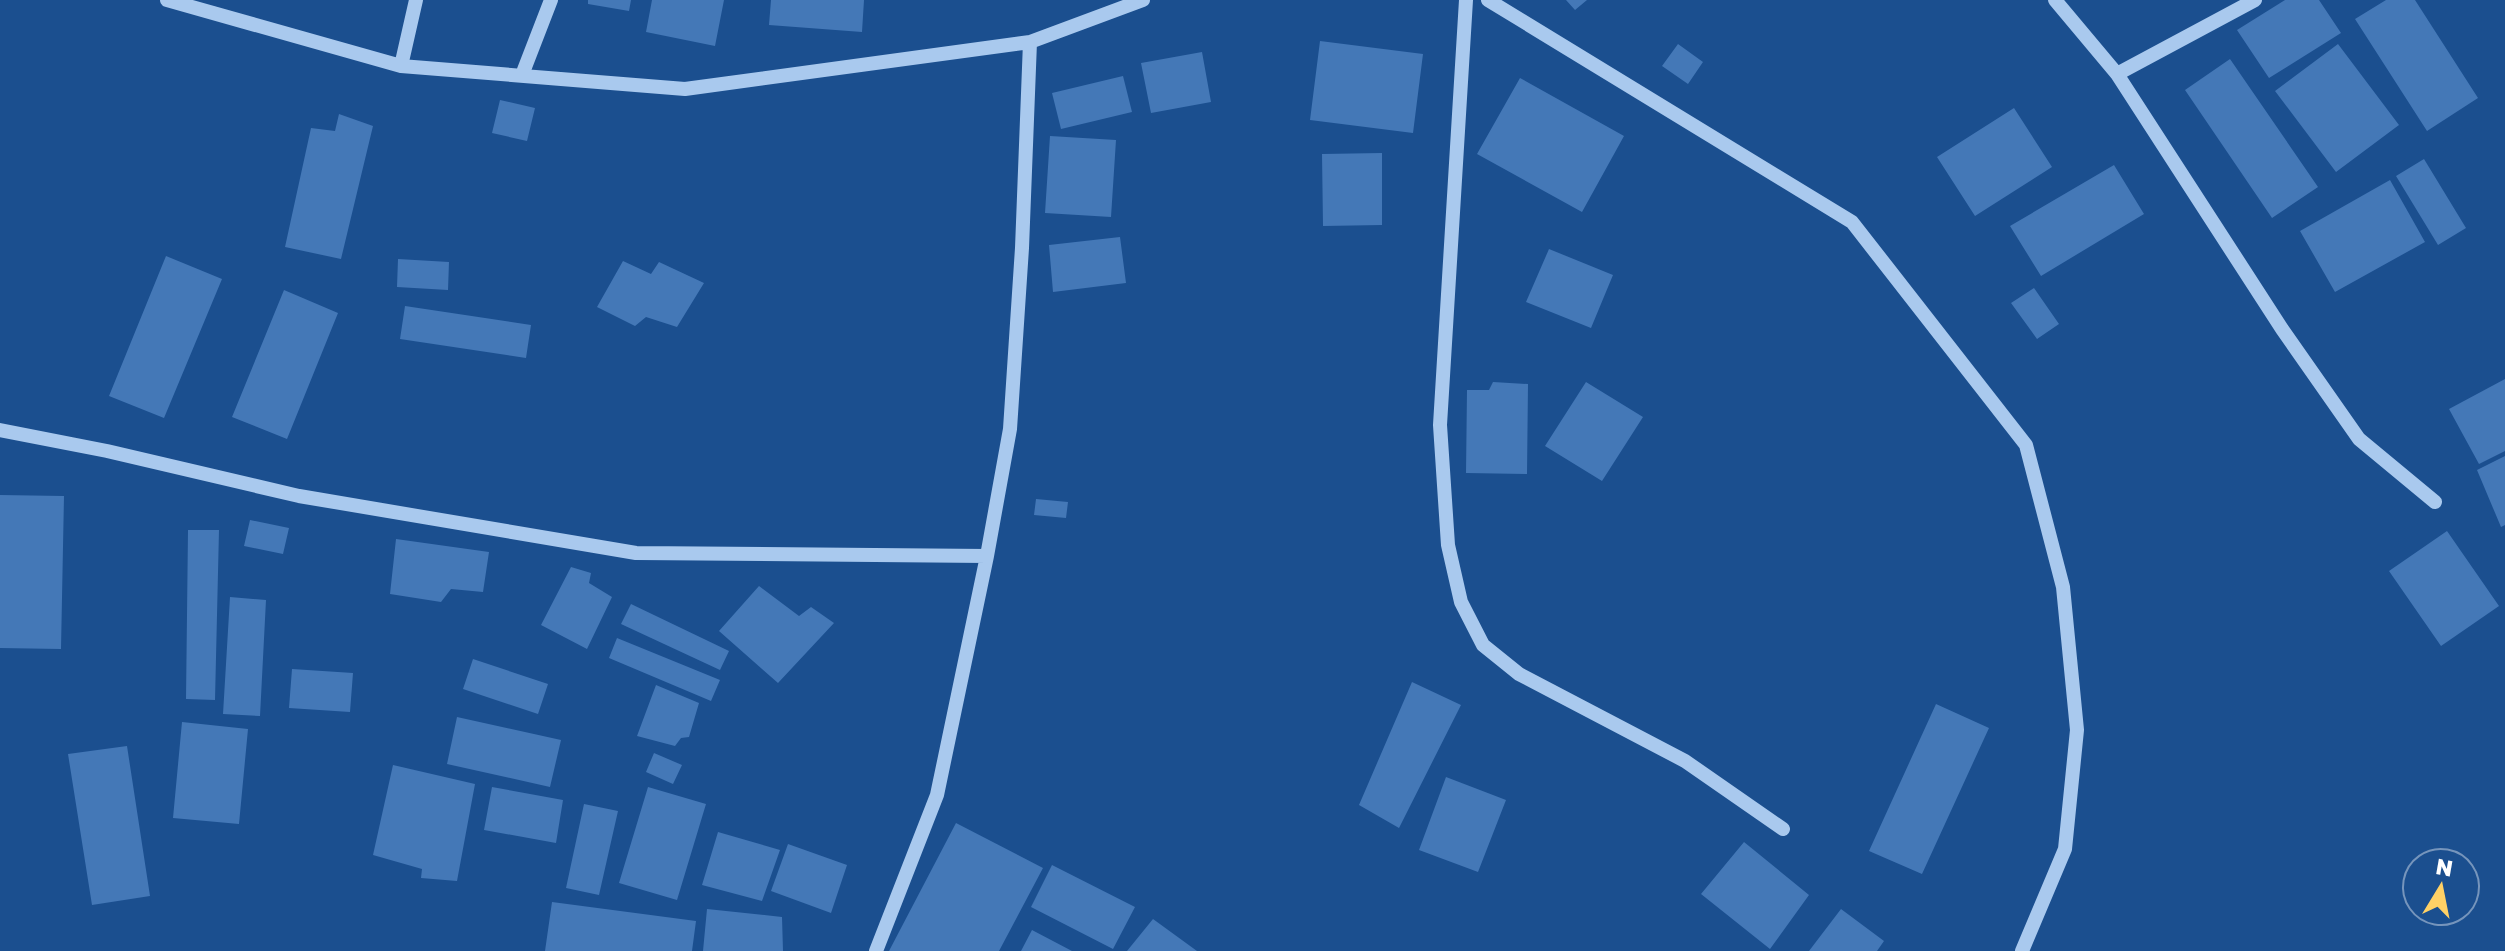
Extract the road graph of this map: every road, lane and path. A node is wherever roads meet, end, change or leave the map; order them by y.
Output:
1 (167, 0) edge
2 (416, 0) edge
3 (551, 0) edge
4 (1143, 0) edge
5 (1466, 0) edge
6 (1488, 0) edge
7 (2055, 0) edge
8 (2255, 0) edge
9 (1030, 42) junction
10 (401, 66) junction
11 (2117, 74) junction
12 (522, 75) junction
13 (0, 430) edge
14 (2435, 502) dead end
15 (987, 556) junction
16 (1783, 829) dead end
17 (876, 951) edge
18 (2022, 951) edge

1 - 10 street
2 - 10 street
3 - 12 street
4 - 9 street
5 - 16 street
6 - 18 street
7 - 11 street
8 - 11 street
9 - 12 street
9 - 15 street
10 - 12 street
11 - 14 street
13 - 15 street
15 - 17 street

